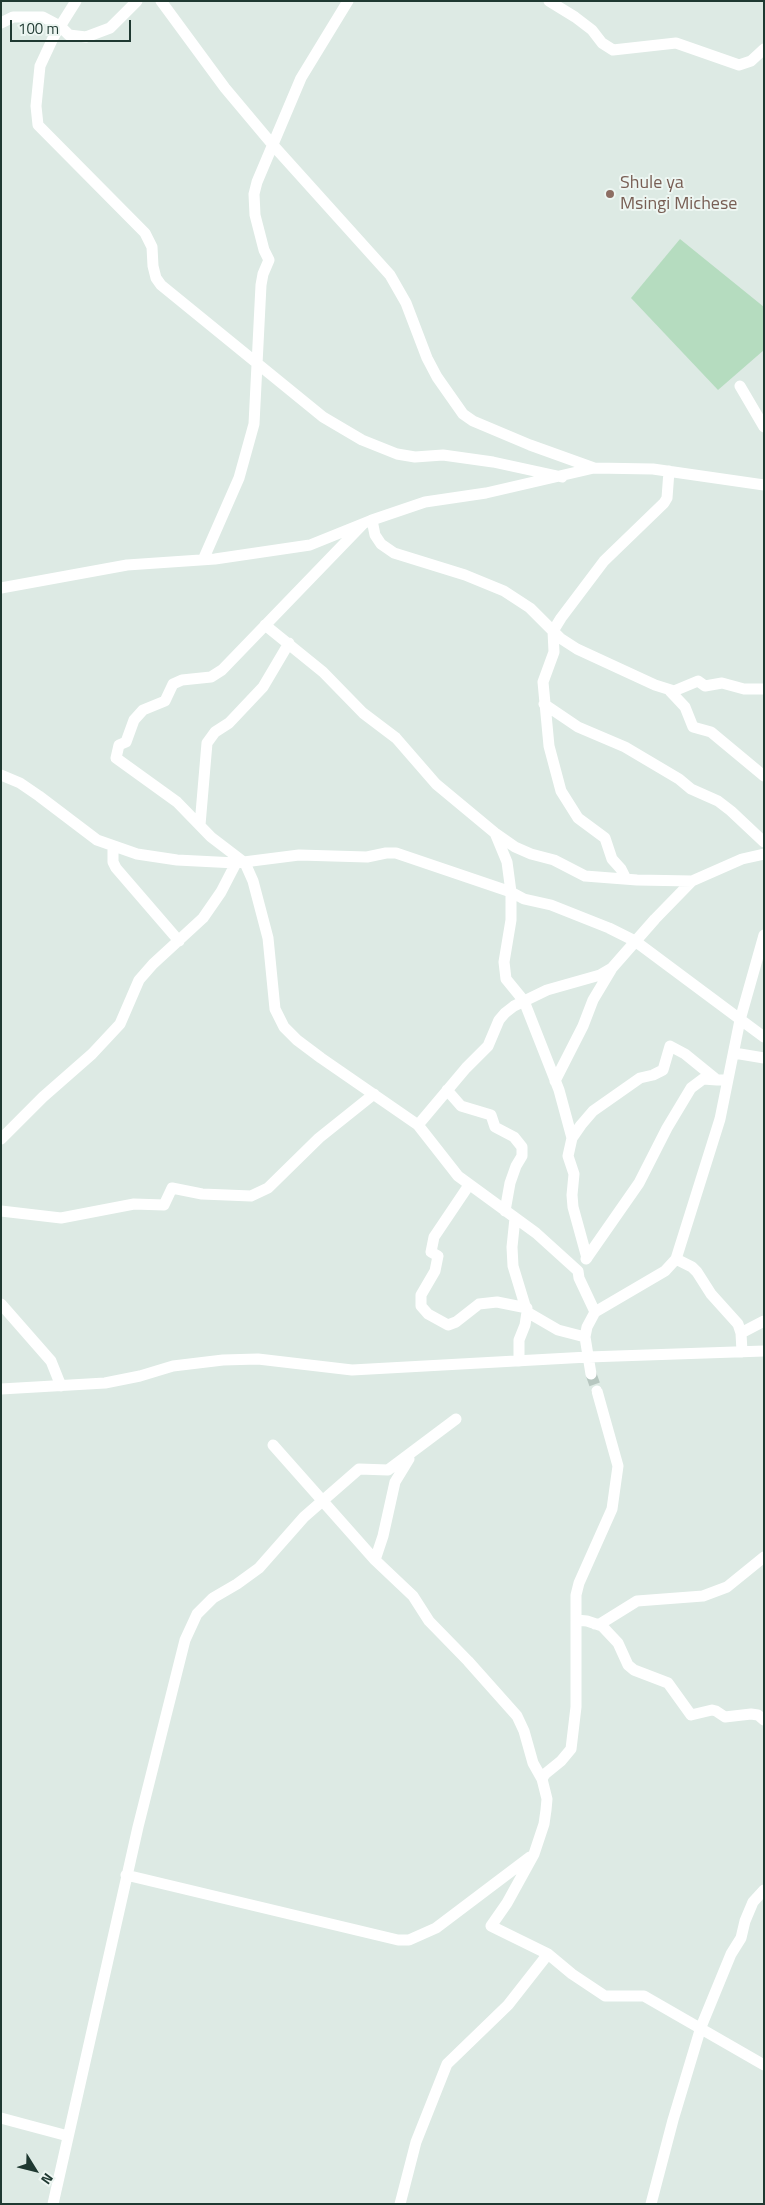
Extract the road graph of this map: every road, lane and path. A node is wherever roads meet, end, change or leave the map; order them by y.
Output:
1 (76, 1) edge
2 (137, 1) edge
3 (161, 1) edge
4 (348, 1) edge
5 (549, 1) edge
6 (568, 1) edge
7 (575, 16) junction
8 (1, 23) edge
9 (60, 26) junction
10 (764, 49) edge
11 (272, 144) junction
12 (256, 363) junction
13 (740, 386) dead end
14 (764, 427) edge
15 (594, 468) junction
16 (669, 471) junction
17 (562, 477) junction
18 (764, 485) edge
19 (368, 522) junction
20 (203, 560) junction
21 (1, 588) edge
22 (265, 625) junction
23 (553, 631) junction
24 (289, 643) junction
25 (764, 690) edge
26 (670, 691) junction
27 (544, 704) junction
28 (1, 775) edge
29 (764, 776) edge
30 (200, 825) junction
31 (494, 833) junction
32 (764, 842) edge
33 (112, 846) junction
34 (764, 854) edge
35 (241, 863) junction
36 (626, 879) junction
37 (692, 881) junction
38 (511, 892) junction
39 (764, 934) edge
40 (179, 941) junction
41 (635, 941) junction
42 (612, 968) junction
43 (524, 1001) junction
44 (740, 1020) junction
45 (764, 1037) edge
46 (734, 1053) junction
47 (764, 1058) edge
48 (722, 1080) junction
49 (555, 1081) junction
50 (447, 1090) junction
51 (374, 1094) junction
52 (418, 1126) junction
53 (572, 1138) junction
54 (1, 1139) edge
55 (469, 1186) junction
56 (1, 1212) edge
57 (510, 1215) junction
58 (587, 1258) junction
59 (676, 1259) junction
60 (578, 1271) junction
61 (1, 1304) edge
62 (527, 1310) junction
63 (595, 1312) junction
64 (764, 1321) edge
65 (741, 1333) junction
66 (585, 1338) junction
67 (764, 1351) edge
68 (742, 1352) junction
69 (588, 1357) junction
70 (518, 1361) junction
71 (591, 1374) tunnel mouth
72 (61, 1386) junction
73 (1, 1389) edge
74 (597, 1391) tunnel mouth
75 (456, 1419) dead end
76 (273, 1445) dead end
77 (416, 1450) junction
78 (324, 1501) junction
79 (764, 1557) edge
80 (375, 1560) junction
81 (576, 1620) junction
82 (595, 1624) junction
83 (764, 1720) edge
84 (542, 1779) junction
85 (534, 1854) junction
86 (126, 1875) junction
87 (764, 1890) edge
88 (548, 1954) junction
89 (701, 2027) junction
90 (764, 2065) edge
91 (1, 2118) edge
92 (68, 2136) junction
93 (54, 2204) edge
94 (400, 2204) edge
95 (651, 2204) edge

1 - 9 street
2 - 9 street
3 - 11 street
4 - 11 street
5 - 7 street
6 - 7 street
7 - 10 street
8 - 9 street
9 - 12 street
11 - 12 street
11 - 15 street
12 - 17 street
12 - 20 street
13 - 14 street
15 - 16 street
15 - 17 street
16 - 18 street
16 - 23 street
17 - 19 street
19 - 20 street
19 - 22 street
19 - 23 street
20 - 21 street
22 - 24 street
22 - 30 street
23 - 26 street
23 - 27 street
24 - 30 street
24 - 31 street
25 - 26 street
26 - 29 street
27 - 32 street
27 - 36 street
28 - 33 street
30 - 35 street
31 - 36 street
31 - 38 street
33 - 35 street
33 - 40 street
34 - 37 street
35 - 38 street
35 - 40 street
35 - 51 street
36 - 37 street
37 - 41 street
38 - 41 street
38 - 43 street
39 - 44 street
40 - 54 street
41 - 42 street
41 - 44 street
42 - 43 street
42 - 49 street
43 - 49 street
43 - 50 street
44 - 45 street
44 - 46 street
46 - 47 street
46 - 48 street
48 - 53 street
48 - 58 street
48 - 59 street
49 - 53 street
50 - 52 street
50 - 57 street
51 - 52 street
51 - 56 street
52 - 55 street
53 - 58 street
55 - 57 street
55 - 62 street
57 - 60 street
57 - 62 street
58 - 60 street
59 - 63 street
59 - 65 street
60 - 63 street
61 - 72 street
62 - 66 street
62 - 70 street
63 - 66 street
64 - 65 street
65 - 68 street
66 - 69 street
67 - 68 street
68 - 69 street
69 - 70 street
69 - 71 street
70 - 72 street
72 - 73 street
74 - 81 street
75 - 77 street
76 - 78 street
77 - 78 street
77 - 80 street
78 - 80 street
78 - 86 street
79 - 82 street
80 - 84 street
81 - 82 street
81 - 84 street
82 - 83 street
84 - 85 street
85 - 86 street
85 - 88 street
86 - 92 street
87 - 89 street
88 - 89 street
88 - 94 street
89 - 90 street
89 - 95 street
91 - 92 street
92 - 93 street

